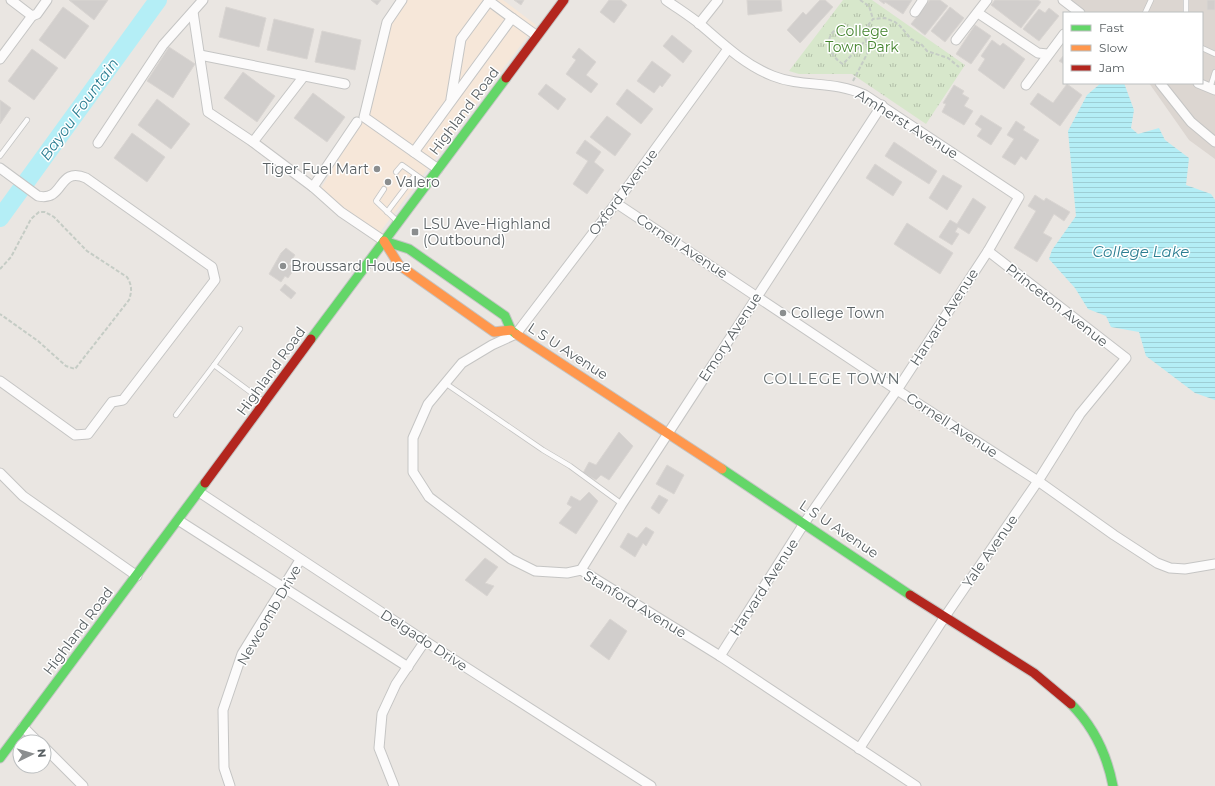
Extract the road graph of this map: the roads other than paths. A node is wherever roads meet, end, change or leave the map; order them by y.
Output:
1 (11, 0) edge
2 (47, 0) edge
3 (203, 0) edge
4 (402, 0) edge
5 (564, 0) edge
6 (666, 0) edge
7 (718, 0) edge
8 (923, 0) edge
9 (987, 0) edge
10 (1063, 0) edge
11 (1151, 0) edge
12 (1186, 0) edge
13 (193, 12) junction
14 (915, 12) dead end
15 (1079, 12) edge
16 (1145, 12) edge
17 (1186, 12) edge
18 (978, 13) junction
19 (32, 16) junction
20 (512, 18) junction
21 (699, 24) junction
22 (1063, 35) edge
23 (537, 36) junction
24 (956, 40) dead end
25 (1203, 48) edge
26 (728, 49) junction
27 (1047, 54) junction
28 (1215, 54) edge
29 (200, 55) junction
30 (0, 59) edge
31 (1215, 72) edge
32 (304, 76) junction
33 (345, 84) dead end
34 (1026, 84) dead end
35 (1161, 84) edge
36 (1200, 84) edge
37 (1212, 89) edge
38 (450, 102) junction
39 (882, 105) junction
40 (27, 120) dead end
41 (357, 122) dead end
42 (253, 142) junction
43 (1215, 142) edge
44 (98, 143) dead end
45 (414, 152) junction
46 (0, 156) edge
47 (0, 168) edge
48 (438, 169) junction
49 (396, 172) dead end
50 (415, 175) junction
51 (428, 183) junction
52 (313, 187) junction
53 (384, 189) dead end
54 (1019, 197) joint
55 (616, 203) junction
56 (387, 212) junction
57 (398, 222) junction
58 (384, 241) junction
59 (988, 251) junction
60 (757, 296) junction
61 (240, 329) dead end
62 (514, 332) junction
63 (1126, 358) joint
64 (214, 365) junction
65 (0, 381) edge
66 (445, 383) junction
67 (897, 390) junction
68 (265, 403) junction
69 (176, 414) dead end
70 (669, 433) junction
71 (0, 473) edge
72 (1038, 481) junction
73 (199, 492) junction
74 (622, 504) junction
75 (178, 520) junction
76 (805, 522) junction
77 (300, 560) junction
78 (1215, 564) edge
79 (580, 570) junction
80 (137, 576) junction
81 (284, 586) junction
82 (944, 618) junction
83 (425, 641) junction
84 (720, 656) junction
85 (408, 666) junction
86 (23, 727) junction
87 (30, 734) edge
88 (859, 748) junction
89 (52, 756) edge
90 (0, 758) edge
91 (83, 786) edge
92 (230, 786) edge
93 (394, 786) edge
94 (651, 786) edge
95 (916, 786) edge
96 (1113, 786) edge

1 - 19 street
2 - 19 street
3 - 13 street
4 - 45 street
5 - 23 street, Highland Road
6 - 21 street, Amherst Avenue
7 - 21 street
8 - 14 street
9 - 18 street
10 - 15 street
11 - 16 lane
12 - 17 lane
13 - 29 street
13 - 44 street
18 - 24 street
18 - 27 street
19 - 30 street
20 - 23 street
20 - 38 street
20 - 38 street
21 - 26 street, Amherst Avenue
22 - 27 street
23 - 48 street, Highland Road
25 - 28 lane
26 - 39 street, Amherst Avenue
26 - 55 street, Oxford Avenue
27 - 34 street
29 - 32 street
29 - 42 street
31 - 37 lane
32 - 33 street
32 - 42 street
35 - 43 street
36 - 37 street
38 - 45 street
39 - 54 street, Amherst Avenue
39 - 60 street, Emory Avenue
40 - 46 lane
41 - 52 street
42 - 52 street
45 - 48 street
47 - 65 street
48 - 51 street, Highland Road
49 - 50 lane
50 - 51 lane
50 - 56 lane
51 - 57 street, Highland Road
52 - 58 street
53 - 56 lane
54 - 59 street, Harvard Avenue
55 - 60 street, Cornell Avenue
55 - 62 street, Oxford Avenue
56 - 57 lane
57 - 58 street, Highland Road
58 - 62 street, L S U Avenue
58 - 62 street, L S U Avenue
58 - 68 street, Highland Road
59 - 63 street, Princeton Avenue
59 - 67 street, Harvard Avenue
60 - 67 street, Cornell Avenue
60 - 70 street, Emory Avenue
61 - 64 lane
62 - 66 street, Stanford Avenue
62 - 70 street, L S U Avenue
63 - 72 street, Yale Avenue
64 - 68 lane
64 - 69 lane
66 - 74 lane
66 - 79 street, Stanford Avenue
67 - 72 street, Cornell Avenue
67 - 76 street, Harvard Avenue
68 - 73 street, Highland Road
70 - 74 street, Emory Avenue
70 - 76 street, L S U Avenue
71 - 80 street
72 - 78 street, Cornell Avenue
72 - 82 street, Yale Avenue
73 - 75 street, Highland Road
73 - 77 street, Delgado Drive
74 - 79 street, Emory Avenue
75 - 80 street, Highland Road
75 - 81 street
76 - 82 street, L S U Avenue
76 - 84 street, Harvard Avenue
77 - 81 street, Newcomb Drive
77 - 83 street, Delgado Drive
79 - 84 street, Stanford Avenue
80 - 86 street, Highland Road
81 - 85 street
81 - 92 street, Newcomb Drive
82 - 88 street, Yale Avenue
82 - 96 street, L S U Avenue
83 - 85 street
83 - 94 street, Delgado Drive
84 - 88 street, Stanford Avenue
85 - 93 street
86 - 87 street
86 - 90 street, Highland Road
88 - 95 street, Stanford Avenue
89 - 91 street

